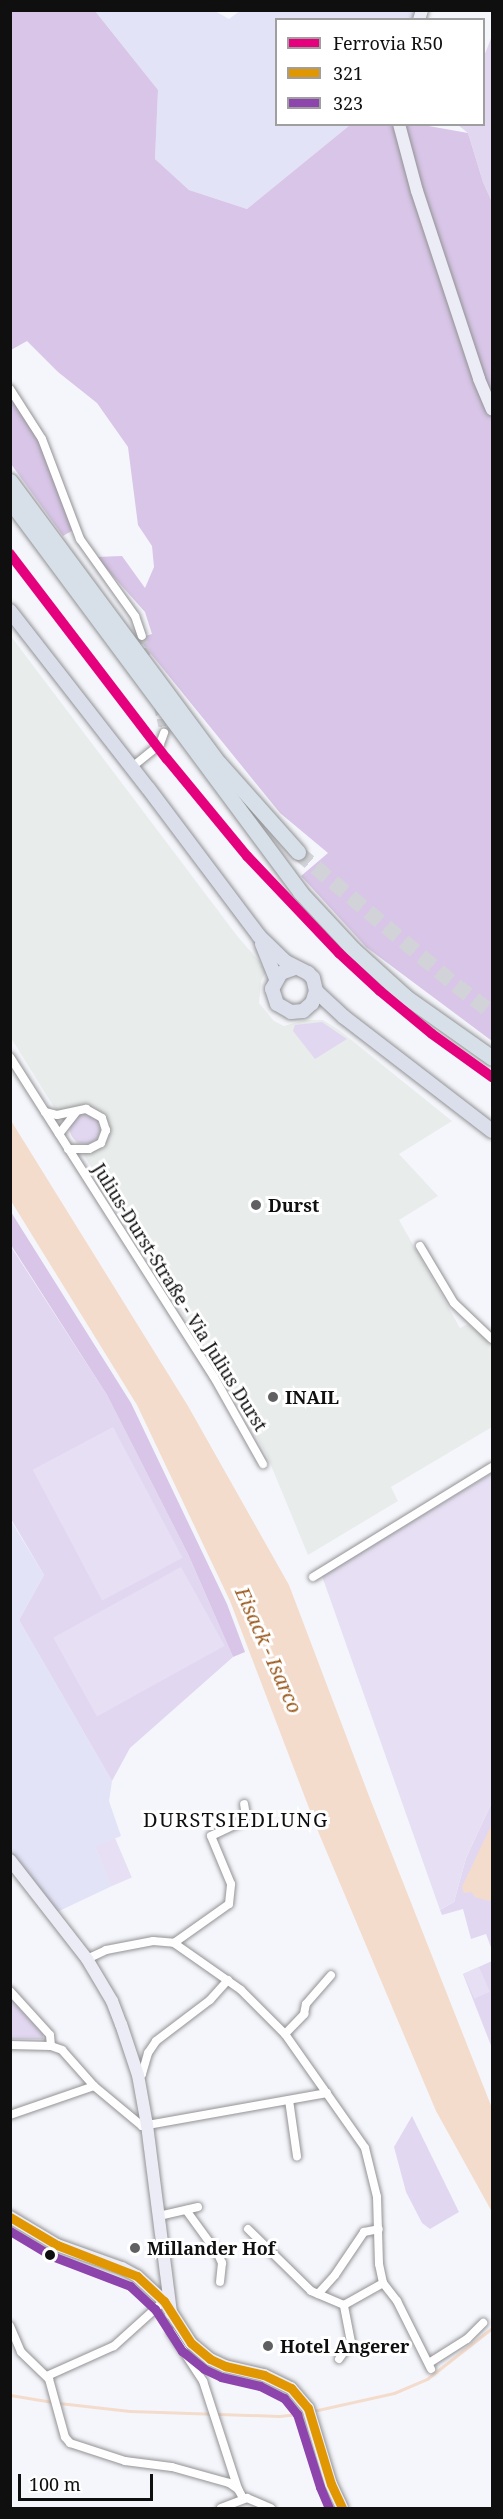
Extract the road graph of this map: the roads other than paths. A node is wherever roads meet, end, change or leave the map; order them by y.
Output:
1 (400, 126) edge
2 (10, 389) edge
3 (492, 409) edge
4 (10, 481) edge
5 (10, 501) edge
6 (10, 611) edge
7 (142, 636) tunnel mouth
8 (164, 733) dead end
9 (132, 767) junction
10 (298, 852) tunnel mouth
11 (259, 936) junction
12 (295, 968) junction
13 (276, 978) junction
14 (316, 991) junction
15 (308, 1008) junction
16 (344, 1017) junction
17 (10, 1057) edge
18 (492, 1058) edge
19 (440, 1091) junction
20 (45, 1112) junction
21 (77, 1112) junction
22 (492, 1122) edge
23 (492, 1131) edge
24 (58, 1134) junction
25 (68, 1149) junction
26 (420, 1246) dead end
27 (492, 1339) edge
28 (263, 1464) dead end
29 (492, 1467) edge
30 (313, 1576) dead end
31 (244, 1804) dead end
32 (10, 1860) edge
33 (174, 1943) junction
34 (87, 1959) junction
35 (331, 1975) dead end
36 (228, 1980) junction
37 (10, 1991) edge
38 (285, 2034) junction
39 (10, 2044) edge
40 (51, 2046) junction
41 (138, 2075) junction
42 (94, 2085) junction
43 (327, 2093) junction
44 (289, 2100) junction
45 (10, 2115) edge
46 (147, 2125) junction
47 (297, 2156) dead end
48 (198, 2207) dead end
49 (186, 2210) junction
50 (159, 2216) junction
51 (10, 2217) edge
52 (248, 2229) dead end
53 (379, 2229) junction
54 (166, 2274) junction
55 (220, 2282) dead end
56 (146, 2283) junction
57 (383, 2283) junction
58 (318, 2294) junction
59 (164, 2301) junction
60 (344, 2305) junction
61 (171, 2313) junction
62 (483, 2323) dead end
63 (10, 2326) edge
64 (171, 2332) dead end
65 (339, 2359) dead end
66 (47, 2376) junction
67 (238, 2489) junction
68 (243, 2498) junction
69 (221, 2508) edge
70 (271, 2508) edge
71 (342, 2508) edge

1 - 3 street
2 - 7 street
4 - 10 highway
5 - 18 highway
6 - 9 main road
8 - 9 street
9 - 11 main road
11 - 12 main road
11 - 13 main road
12 - 13 main road
12 - 14 main road
13 - 15 main road
14 - 15 main road
14 - 16 main road
15 - 16 main road
16 - 19 main road
17 - 20 street, Julius-Durst-Straße - Via Julius Durst
19 - 22 main road
19 - 23 main road
20 - 21 street, Julius-Durst-Straße - Via Julius Durst
20 - 24 street, Julius-Durst-Straße - Via Julius Durst
21 - 24 street
21 - 25 street, Julius-Durst-Straße - Via Julius Durst
24 - 25 street, Julius-Durst-Straße - Via Julius Durst
25 - 28 street, Julius-Durst-Straße - Via Julius Durst
26 - 27 street
29 - 30 street
31 - 33 street
32 - 34 street
33 - 34 street
33 - 36 street
34 - 41 street
35 - 38 street
36 - 38 street
36 - 41 street
37 - 40 street
38 - 43 street
39 - 40 street
40 - 42 street
41 - 46 street
42 - 45 street
42 - 46 street
43 - 44 street
43 - 53 street
44 - 46 street
44 - 47 street
46 - 50 street
48 - 49 street
49 - 50 street
49 - 55 street
50 - 54 street
51 - 56 street
52 - 58 street
53 - 57 street
53 - 58 street
54 - 56 street
54 - 61 street
56 - 59 street
57 - 60 street
57 - 62 street
58 - 60 street
59 - 61 street
59 - 66 street
60 - 65 street
61 - 71 street
63 - 66 street
64 - 67 street
66 - 67 street
67 - 68 street
68 - 69 street
68 - 70 street

